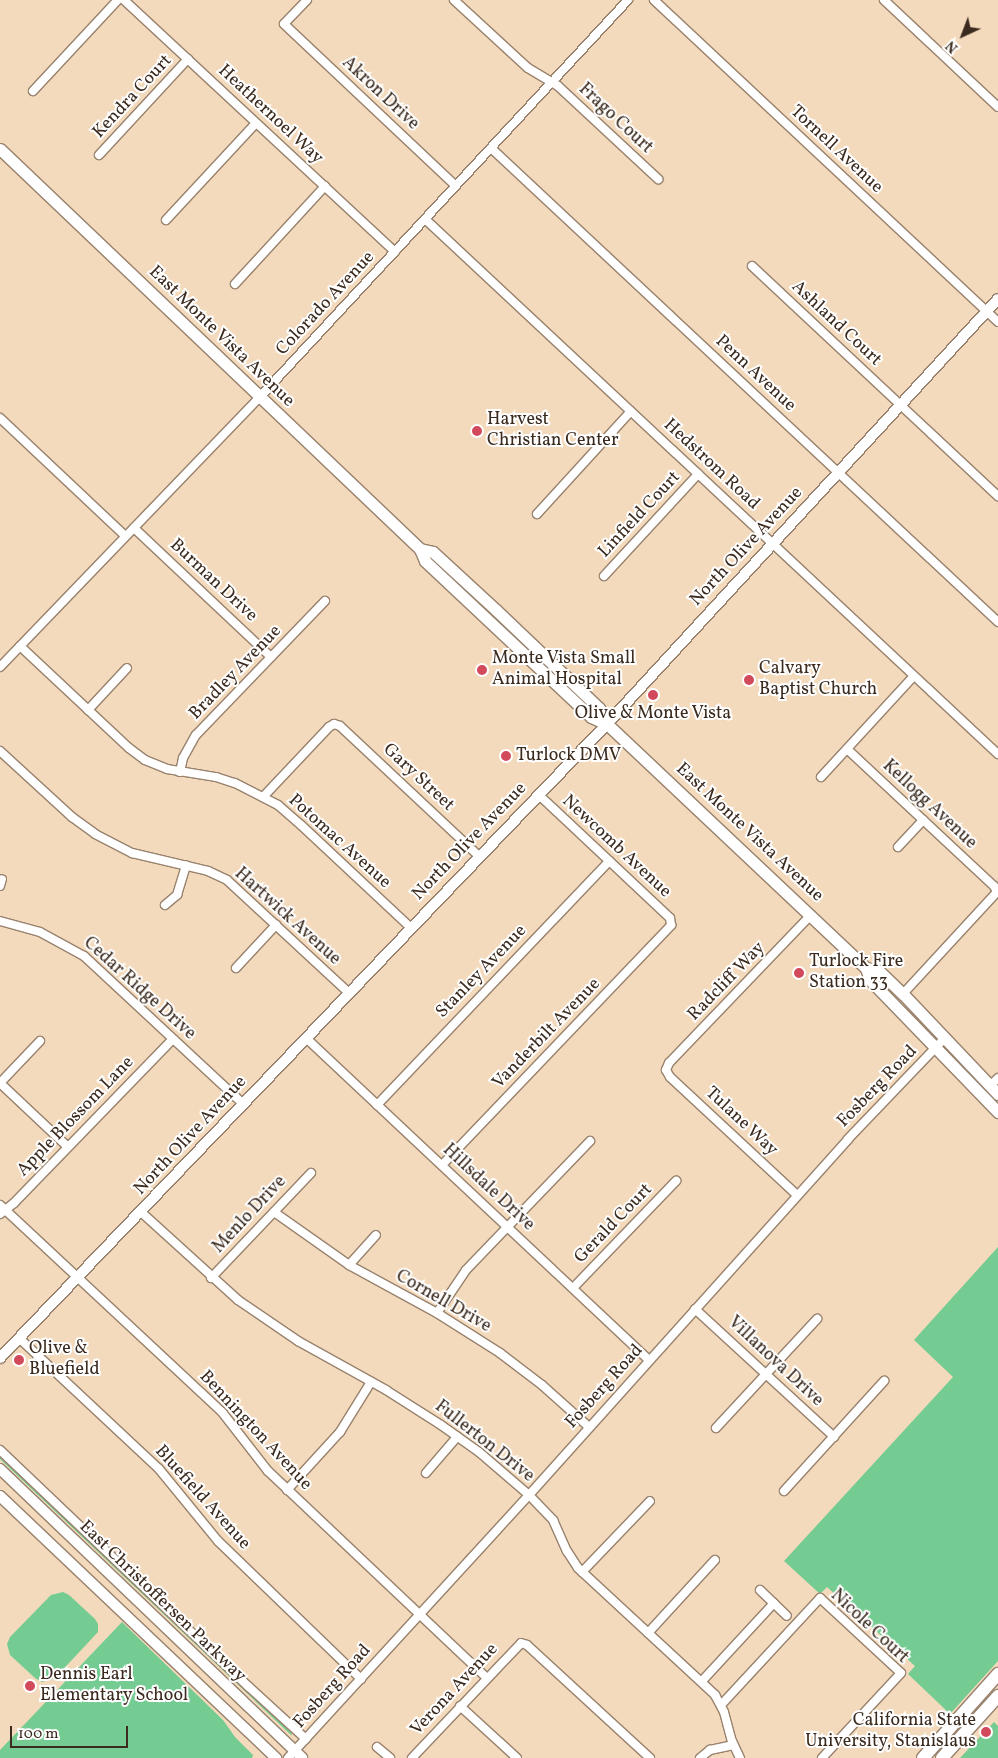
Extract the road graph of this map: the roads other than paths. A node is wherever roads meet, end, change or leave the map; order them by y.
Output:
1 (118, 0) edge
2 (124, 0) edge
3 (306, 0) edge
4 (454, 0) edge
5 (628, 0) edge
6 (654, 0) edge
7 (884, 0) edge
8 (188, 59) junction
9 (552, 83) junction
10 (33, 91) dead end
11 (998, 107) edge
12 (256, 123) junction
13 (491, 148) junction
14 (0, 149) edge
15 (99, 155) dead end
16 (658, 179) dead end
17 (325, 186) junction
18 (456, 186) junction
19 (425, 219) junction
20 (166, 220) dead end
21 (395, 252) junction
22 (752, 266) dead end
23 (235, 284) dead end
24 (998, 299) edge
25 (986, 311) junction
26 (998, 322) edge
27 (259, 398) junction
28 (900, 404) junction
29 (631, 412) junction
30 (0, 418) edge
31 (838, 472) junction
32 (698, 474) junction
33 (998, 496) edge
34 (537, 514) dead end
35 (134, 528) junction
36 (125, 536) junction
37 (772, 543) junction
38 (420, 549) junction
39 (604, 576) dead end
40 (454, 588) junction
41 (325, 602) dead end
42 (496, 610) junction
43 (998, 622) edge
44 (20, 646) junction
45 (271, 657) junction
46 (0, 666) edge
47 (127, 668) dead end
48 (914, 676) junction
49 (88, 710) junction
50 (607, 724) junction
51 (847, 749) junction
52 (0, 751) edge
53 (998, 754) edge
54 (180, 772) junction
55 (821, 777) dead end
56 (538, 794) junction
57 (263, 796) junction
58 (923, 820) junction
59 (898, 848) dead end
60 (479, 856) junction
61 (609, 861) junction
62 (186, 865) junction
63 (165, 905) dead end
64 (811, 915) junction
65 (0, 921) edge
66 (671, 923) joint
67 (276, 925) junction
68 (411, 928) junction
69 (236, 968) dead end
70 (866, 968) junction
71 (349, 993) junction
72 (903, 994) junction
73 (173, 1038) junction
74 (306, 1038) junction
75 (946, 1038) junction
76 (40, 1041) dead end
77 (936, 1048) junction
78 (666, 1070) joint
79 (0, 1083) edge
80 (996, 1086) edge
81 (243, 1104) junction
82 (377, 1104) junction
83 (998, 1112) edge
84 (590, 1141) dead end
85 (68, 1147) junction
86 (442, 1165) junction
87 (311, 1173) dead end
88 (676, 1181) dead end
89 (797, 1196) junction
90 (2, 1210) edge
91 (141, 1212) junction
92 (274, 1212) junction
93 (508, 1227) junction
94 (376, 1235) dead end
95 (349, 1265) junction
96 (79, 1277) junction
97 (211, 1278) junction
98 (573, 1288) junction
99 (695, 1309) junction
100 (437, 1313) junction
101 (817, 1319) dead end
102 (16, 1342) junction
103 (0, 1352) edge
104 (0, 1358) edge
105 (648, 1360) junction
106 (766, 1374) junction
107 (371, 1382) junction
108 (884, 1382) dead end
109 (589, 1427) junction
110 (716, 1428) dead end
111 (458, 1437) junction
112 (834, 1437) junction
113 (0, 1450) edge
114 (0, 1469) edge
115 (426, 1473) dead end
116 (287, 1490) junction
117 (784, 1491) dead end
118 (528, 1495) junction
119 (3, 1500) edge
120 (650, 1501) dead end
121 (715, 1560) dead end
122 (582, 1572) junction
123 (760, 1590) dead end
124 (774, 1603) junction
125 (419, 1616) junction
126 (787, 1616) dead end
127 (648, 1633) junction
128 (998, 1674) edge
129 (486, 1678) junction
130 (360, 1679) junction
131 (702, 1681) junction
132 (998, 1696) edge
133 (721, 1705) junction
134 (460, 1706) junction
135 (306, 1739) junction
136 (733, 1744) junction
137 (377, 1747) dead end
138 (295, 1756) edge
139 (276, 1758) edge
140 (390, 1758) edge
141 (412, 1758) edge
142 (516, 1758) edge
143 (650, 1758) edge
144 (700, 1758) edge
145 (740, 1758) edge
146 (822, 1758) edge
147 (923, 1758) edge
148 (942, 1758) edge

1 - 10 street
2 - 8 street, Heathernoel Way
3 - 18 street, Akron Drive
4 - 9 street, Frago Court
5 - 9 street, Colorado Avenue
6 - 25 street, Tornell Avenue
7 - 11 street
8 - 12 street, Heathernoel Way
8 - 15 street, Kendra Court
9 - 13 street, Colorado Avenue
9 - 16 street, Frago Court
12 - 17 street, Heathernoel Way
12 - 20 street
13 - 18 street, Colorado Avenue
13 - 31 street, Penn Avenue
14 - 27 main road, East Monte Vista Avenue
17 - 21 street, Heathernoel Way
17 - 23 street
18 - 19 street, Colorado Avenue
19 - 21 street, Colorado Avenue
19 - 29 street, Hedstrom Road
21 - 27 street, Colorado Avenue
22 - 28 street, Ashland Court
24 - 25 street, North Olive Avenue
25 - 26 street, Tornell Avenue
25 - 28 street, North Olive Avenue
27 - 35 street, Colorado Avenue
27 - 38 main road, East Monte Vista Avenue
28 - 31 street, North Olive Avenue
28 - 33 street, Ashland Court
29 - 32 street, Hedstrom Road
29 - 34 street
30 - 36 street
31 - 37 street, North Olive Avenue
31 - 43 street, Penn Avenue
32 - 37 street, Hedstrom Road
32 - 39 street, Linfield Court
35 - 36 street, Colorado Avenue
35 - 45 street, Burman Drive
36 - 44 street, Colorado Avenue
37 - 48 street, Hedstrom Road
37 - 50 street, North Olive Avenue
38 - 40 main road, East Monte Vista Avenue
38 - 42 main road, East Monte Vista Avenue
40 - 42 main road
40 - 50 main road, East Monte Vista Avenue
41 - 45 street, Bradley Avenue
42 - 50 main road, East Monte Vista Avenue
44 - 46 street, Colorado Avenue
44 - 49 street, Potomac Avenue
45 - 54 street, Bradley Avenue
47 - 49 street
48 - 51 street
48 - 53 street, Hedstrom Road
49 - 54 street, Potomac Avenue
50 - 56 street, North Olive Avenue
50 - 64 main road, East Monte Vista Avenue
51 - 55 street
51 - 58 street, Kellogg Avenue
52 - 62 street, Hartwick Avenue
54 - 57 street, Potomac Avenue
56 - 60 street, North Olive Avenue
56 - 61 street, Newcomb Avenue
57 - 60 street, Gary Street
57 - 68 street, Potomac Avenue
58 - 59 street
58 - 72 street, Kellogg Avenue
60 - 68 street, North Olive Avenue
61 - 66 street, Newcomb Avenue
61 - 82 street, Stanley Avenue
62 - 63 street
62 - 67 street, Hartwick Avenue
64 - 70 main road, East Monte Vista Avenue
64 - 78 street, Radcliff Way
65 - 73 street, Cedar Ridge Drive
66 - 86 street, Vanderbilt Avenue
67 - 69 street
67 - 71 street, Hartwick Avenue
68 - 71 street, North Olive Avenue
70 - 72 main road, East Monte Vista Avenue
70 - 77 main road, East Monte Vista Avenue
71 - 74 street, North Olive Avenue
72 - 75 main road, East Monte Vista Avenue
73 - 81 street, Cedar Ridge Drive
73 - 85 street, Apple Blossom Lane
74 - 81 street, North Olive Avenue
74 - 82 street, Hillsdale Drive
75 - 77 street, Fosberg Road
75 - 80 main road, East Monte Vista Avenue
76 - 79 street
77 - 83 main road, East Monte Vista Avenue
77 - 89 street, Fosberg Road
78 - 89 street, Tulane Way
79 - 85 street
81 - 91 street, North Olive Avenue
82 - 86 street, Hillsdale Drive
84 - 93 street
85 - 90 street, Apple Blossom Lane
86 - 93 street, Hillsdale Drive
87 - 92 street, Menlo Drive
88 - 98 street, Gerald Court
89 - 99 street, Fosberg Road
90 - 96 street, Bennington Avenue
91 - 96 street, North Olive Avenue
91 - 97 street, Fullerton Drive
92 - 95 street, Cornell Drive
92 - 97 street, Menlo Drive
93 - 98 street, Hillsdale Drive
93 - 100 street
94 - 95 street
95 - 100 street, Cornell Drive
96 - 102 street, North Olive Avenue
96 - 116 street, Bennington Avenue
97 - 107 street, Fullerton Drive
98 - 105 street, Hillsdale Drive
99 - 105 street, Fosberg Road
99 - 106 street, Villanova Drive
100 - 109 street, Cornell Drive
101 - 106 street
102 - 103 street
102 - 104 street, North Olive Avenue
102 - 130 street, Bluefield Avenue
105 - 109 street, Fosberg Road
106 - 110 street
106 - 112 street, Villanova Drive
107 - 111 street, Fullerton Drive
107 - 116 street
108 - 112 street
109 - 118 street, Fosberg Road
111 - 115 street
111 - 118 street, Fullerton Drive
112 - 117 street
113 - 135 street
114 - 138 street, East Christoffersen Parkway
116 - 125 street, Bennington Avenue
118 - 122 street, Fullerton Drive
118 - 125 street, Fosberg Road
119 - 139 street, East Christoffersen Parkway
120 - 122 street
121 - 127 street
122 - 127 street, Fullerton Drive
123 - 124 street
124 - 126 street
124 - 131 street
125 - 129 street, Bennington Avenue
125 - 130 street, Fosberg Road
127 - 131 street, Fullerton Drive
128 - 147 main road
129 - 134 street, Verona Avenue
129 - 143 street, Verona Avenue
130 - 135 street, Fosberg Road
131 - 133 street, Fullerton Drive
132 - 148 main road
133 - 136 street, Fullerton Drive
133 - 146 street, Nicole Court
134 - 141 street, Verona Avenue
134 - 142 street
135 - 138 street, Fosberg Road
136 - 144 street
136 - 145 street, Fullerton Drive
137 - 140 street

